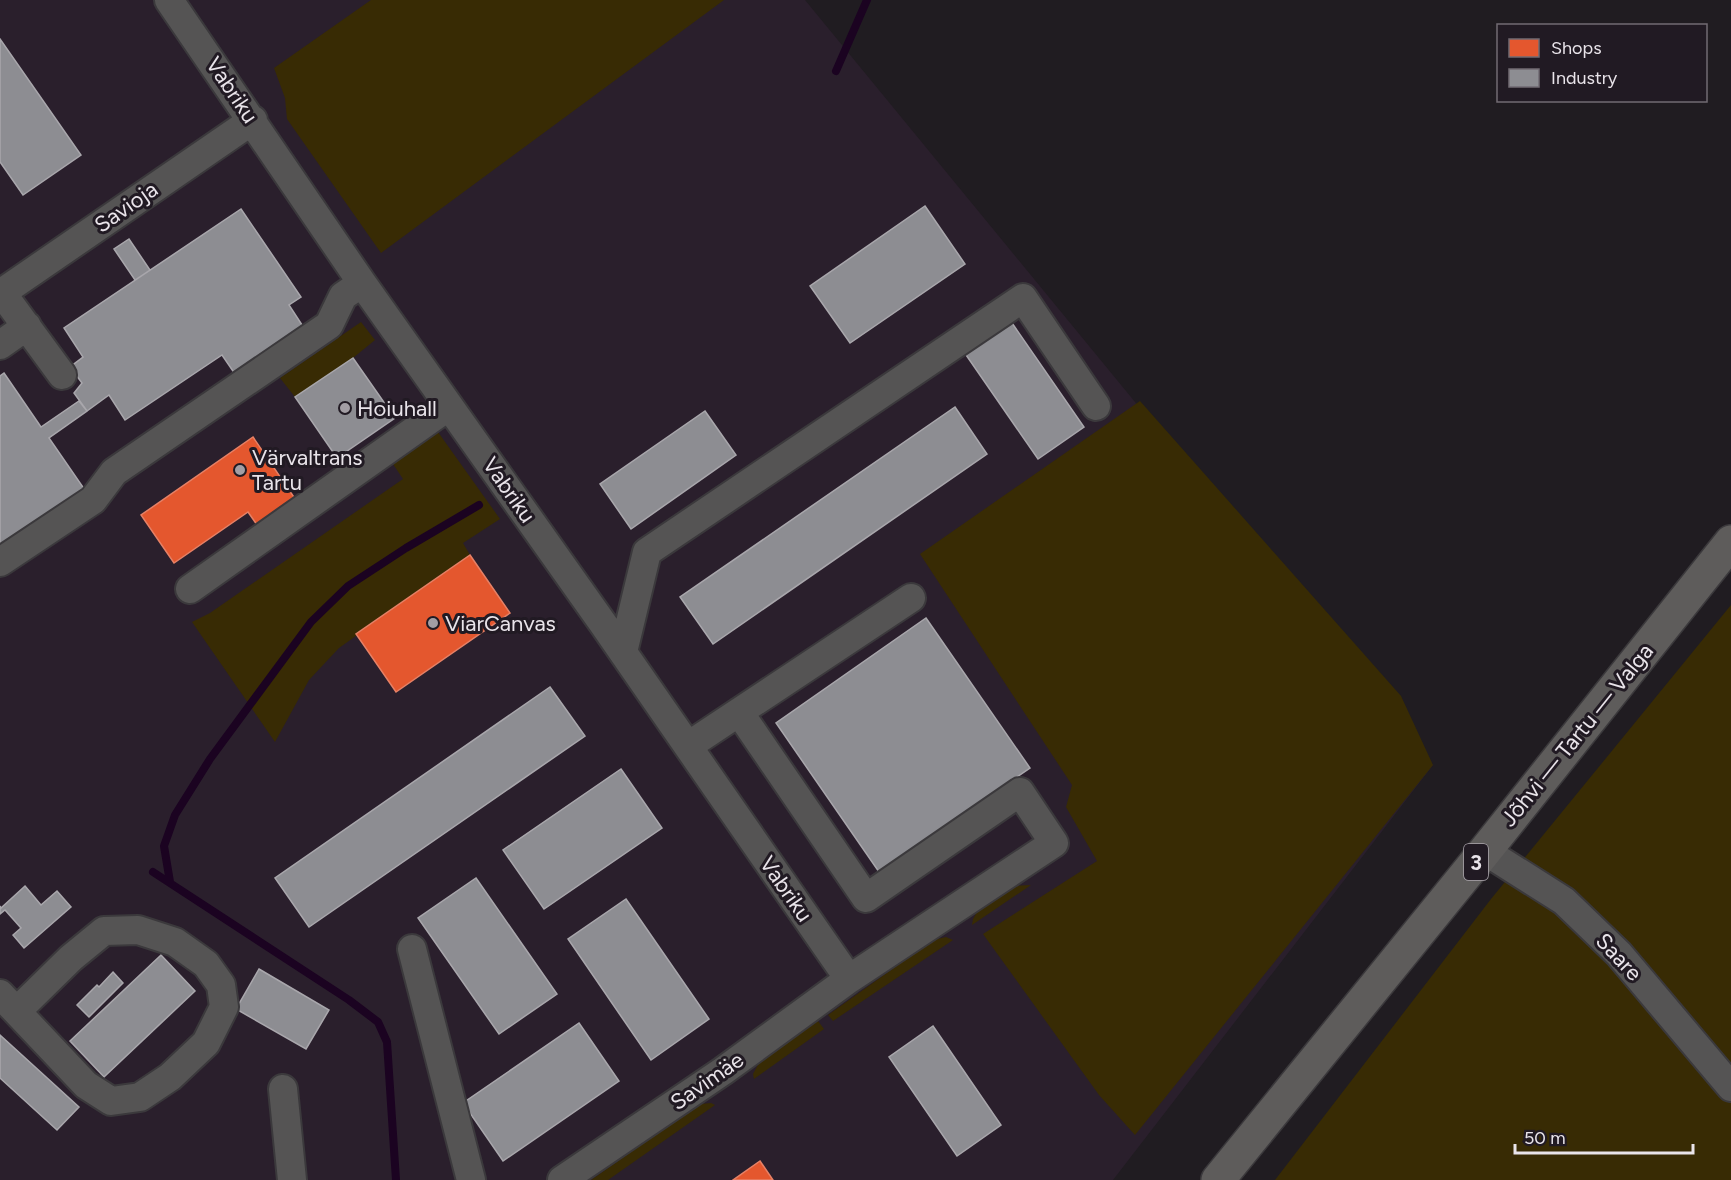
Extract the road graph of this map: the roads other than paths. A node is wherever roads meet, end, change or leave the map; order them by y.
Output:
1 (170, 0) edge
2 (253, 120) junction
3 (362, 283) junction
4 (1, 294) edge
5 (27, 326) junction
6 (0, 345) edge
7 (62, 375) dead end
8 (449, 406) junction
9 (1096, 406) dead end
10 (1731, 542) edge
11 (0, 562) edge
12 (190, 589) dead end
13 (911, 598) dead end
14 (623, 652) junction
15 (739, 712) junction
16 (688, 746) junction
17 (1485, 851) junction
18 (412, 950) dead end
19 (849, 979) junction
20 (8, 1003) edge
21 (1731, 1087) edge
22 (283, 1089) dead end
23 (292, 1180) edge
24 (471, 1180) edge
25 (562, 1180) edge
26 (1218, 1180) edge

1 - 2 street, Vabriku
2 - 3 street, Vabriku
2 - 4 street, Savioja
3 - 8 street, Vabriku
3 - 11 street
4 - 5 street
5 - 6 street
5 - 7 street
8 - 12 street
8 - 14 street, Vabriku
9 - 14 street
10 - 17 highway, Jõhvi — Tartu — Valga / 3
13 - 15 street
14 - 16 street, Vabriku
15 - 16 street
15 - 19 street, Savimäe
16 - 19 street, Vabriku
17 - 21 street, Saare
17 - 26 highway, Jõhvi — Tartu — Valga / 3
18 - 24 street
19 - 25 street, Savimäe
20 - 20 street
22 - 23 street

